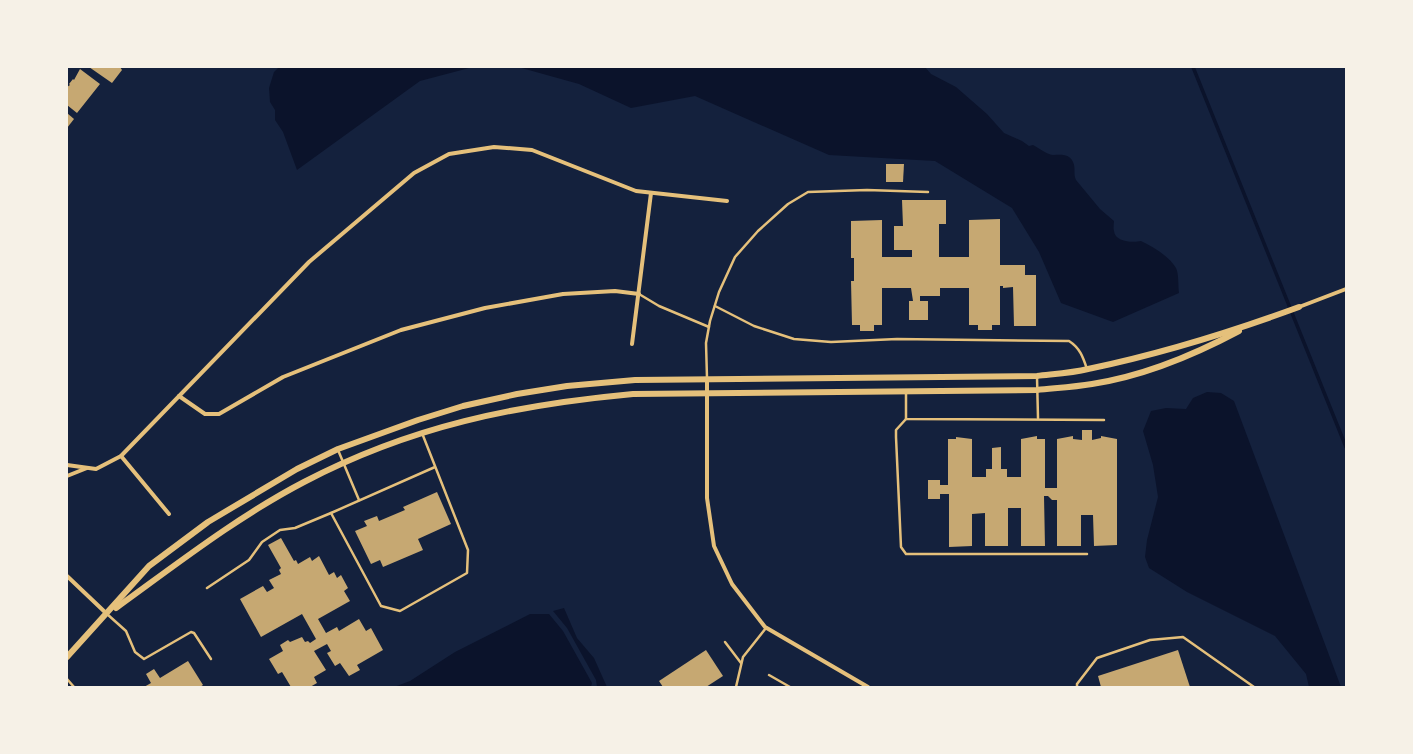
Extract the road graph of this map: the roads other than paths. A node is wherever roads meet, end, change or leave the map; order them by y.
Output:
1 (928, 192) dead end
2 (651, 193) junction
3 (727, 201) dead end
4 (1346, 289) edge
5 (639, 294) junction
6 (715, 306) junction
7 (1299, 307) joint
8 (1251, 324) junction
9 (709, 327) junction
10 (632, 344) dead end
11 (1087, 370) junction
12 (1037, 376) junction
13 (707, 380) junction
14 (1038, 390) junction
15 (708, 392) junction
16 (906, 392) junction
17 (179, 396) junction
18 (1038, 418) junction
19 (906, 419) junction
20 (1104, 420) dead end
21 (422, 432) junction
22 (338, 449) junction
23 (121, 456) junction
24 (344, 463) junction
25 (67, 465) edge
26 (435, 467) junction
27 (87, 468) junction
28 (67, 476) edge
29 (359, 500) junction
30 (331, 513) junction
31 (169, 514) dead end
32 (1087, 554) dead end
33 (67, 576) edge
34 (207, 588) dead end
35 (107, 614) junction
36 (766, 628) junction
37 (725, 642) dead end
38 (67, 657) edge
39 (211, 660) dead end
40 (741, 664) junction
41 (769, 675) dead end
42 (67, 679) edge
43 (74, 687) edge
44 (736, 687) edge
45 (790, 687) edge
46 (868, 687) edge
47 (1077, 687) edge
48 (1254, 687) edge

1 - 6 lane
2 - 3 street
2 - 5 street
2 - 17 street
4 - 7 street
5 - 9 lane
5 - 10 street
5 - 17 street
6 - 9 lane
6 - 11 lane
7 - 8 street
8 - 11 street
8 - 14 street
9 - 13 lane
11 - 12 street
12 - 13 street
12 - 14 lane
13 - 15 street
13 - 22 street
14 - 16 street
14 - 18 lane
15 - 16 street
15 - 21 street
15 - 36 street
16 - 19 lane
17 - 23 street
18 - 19 lane
18 - 20 lane
19 - 32 lane
21 - 24 street
21 - 26 lane
22 - 24 lane
22 - 35 street
23 - 27 street
23 - 31 street
24 - 29 lane
24 - 35 street
25 - 27 street
26 - 29 lane
26 - 30 lane
27 - 28 street
29 - 30 lane
30 - 34 lane
33 - 35 street
35 - 38 street
35 - 39 lane
36 - 40 lane
36 - 46 street
37 - 40 lane
40 - 44 lane
41 - 45 lane
42 - 43 lane
47 - 48 lane

